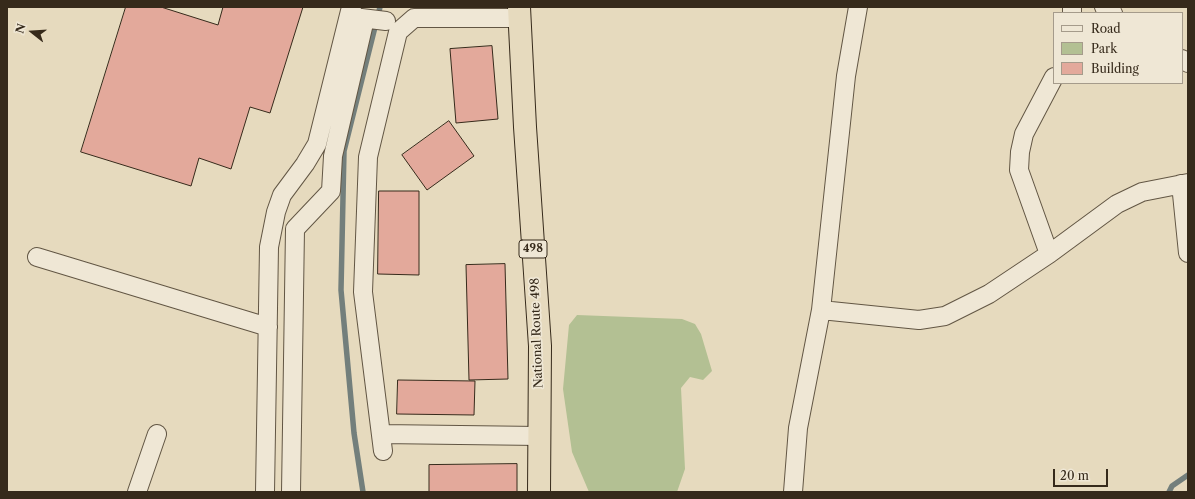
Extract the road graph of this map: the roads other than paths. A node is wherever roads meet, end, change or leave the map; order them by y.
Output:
1 (858, 7) edge
2 (519, 12) edge
3 (355, 14) edge
4 (391, 20) edge
5 (1053, 79) edge
6 (1184, 184) edge
7 (1188, 253) edge
8 (1049, 254) junction
9 (37, 257) dead end
10 (821, 310) junction
11 (268, 327) junction
12 (157, 434) dead end
13 (540, 436) junction
14 (137, 492) edge
15 (265, 492) edge
16 (291, 492) edge
17 (539, 492) edge
18 (793, 492) edge

1 - 10 street
2 - 4 street
2 - 13 highway, National Route 498 / 498
3 - 4 street
3 - 11 street
3 - 16 street
4 - 13 street
5 - 8 street
6 - 7 street
6 - 8 street
8 - 10 street
9 - 11 street
10 - 18 street
11 - 15 street
12 - 14 street
13 - 17 highway, National Route 498 / 498

